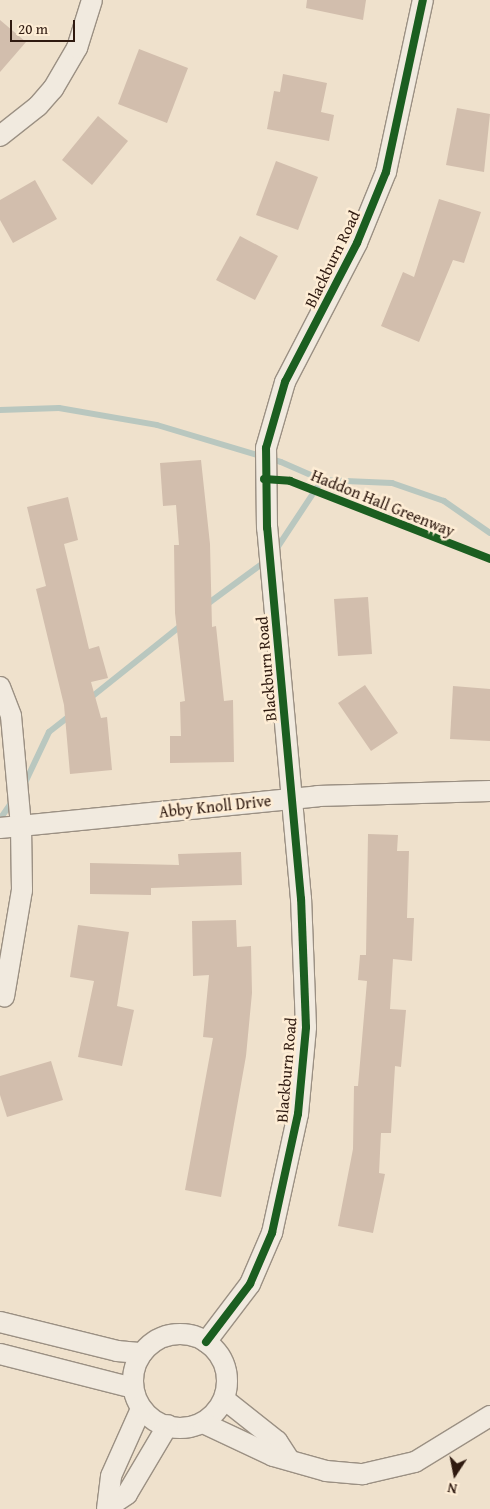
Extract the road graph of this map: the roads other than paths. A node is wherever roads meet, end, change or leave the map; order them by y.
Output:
1 (92, 0) edge
2 (423, 0) edge
3 (0, 136) edge
4 (0, 687) edge
5 (490, 791) edge
6 (292, 799) junction
7 (21, 826) junction
8 (0, 828) edge
9 (4, 996) dead end
10 (0, 1322) edge
11 (206, 1342) junction
12 (142, 1353) junction
13 (0, 1354) edge
14 (133, 1388) junction
15 (224, 1400) junction
16 (141, 1409) junction
17 (490, 1416) edge
18 (203, 1423) junction
19 (168, 1425) junction
20 (288, 1458) junction
21 (107, 1508) edge

1 - 3 street
2 - 6 street, Blackburn Road
4 - 7 street
5 - 6 street, Abby Knoll Drive
6 - 7 street, Abby Knoll Drive
6 - 11 street, Blackburn Road
7 - 8 street, Abby Knoll Drive
7 - 9 street
10 - 12 street
11 - 12 street
11 - 15 street
12 - 14 street
13 - 14 street
14 - 16 street
15 - 18 street
15 - 20 street
16 - 19 street
16 - 21 street
17 - 20 street
18 - 19 street
18 - 20 street
19 - 21 street

